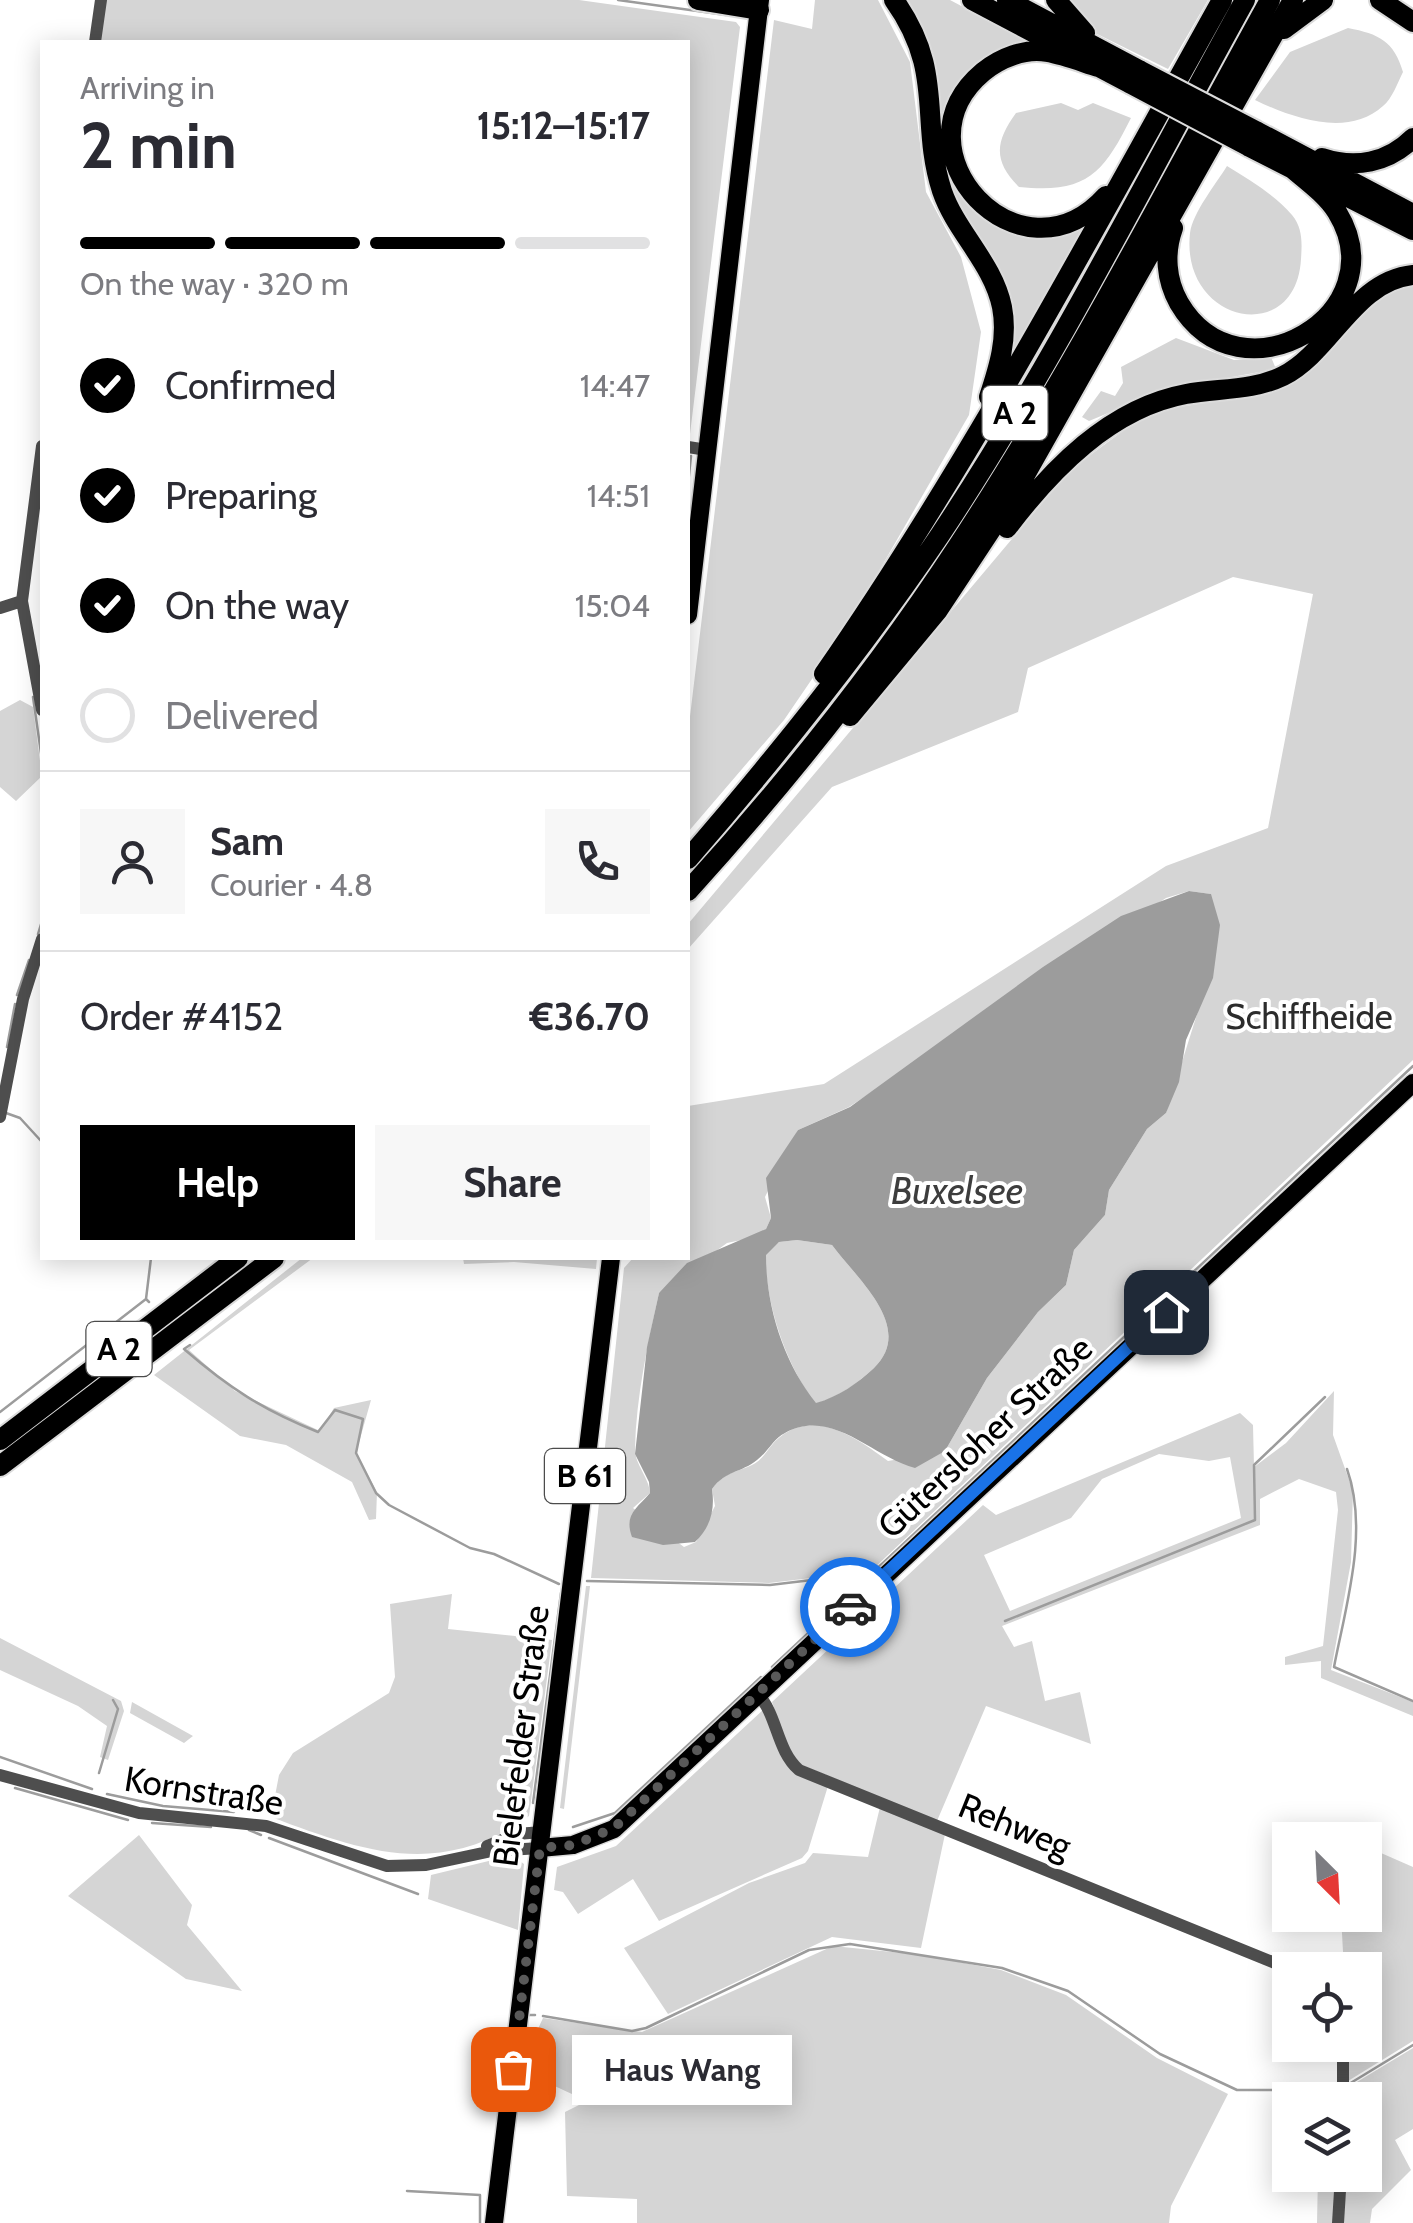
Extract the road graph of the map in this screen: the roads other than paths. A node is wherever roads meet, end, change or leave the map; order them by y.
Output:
1 (101, 0) edge
2 (698, 0) edge
3 (894, 0) edge
4 (972, 0) edge
5 (1006, 0) edge
6 (1056, 0) edge
7 (1219, 0) edge
8 (1245, 0) edge
9 (1270, 0) edge
10 (1293, 0) edge
11 (1323, 0) edge
12 (1380, 0) edge
13 (760, 5) edge
14 (1413, 22) edge
15 (95, 40) edge
16 (1104, 60) junction
17 (1258, 62) junction
18 (1413, 138) edge
19 (1284, 155) junction
20 (1126, 168) junction
21 (1191, 184) junction
22 (1413, 214) edge
23 (1413, 230) edge
24 (1413, 276) edge
25 (690, 447) edge
26 (707, 450) junction
27 (40, 462) edge
28 (958, 465) junction
29 (690, 598) edge
30 (22, 602) junction
31 (0, 608) edge
32 (938, 610) junction
33 (40, 681) edge
34 (784, 780) junction
35 (740, 798) junction
36 (690, 857) edge
37 (690, 888) edge
38 (40, 945) edge
39 (1413, 1083) edge
40 (0, 1117) edge
41 (235, 1260) edge
42 (271, 1260) edge
43 (611, 1260) edge
44 (0, 1440) edge
45 (0, 1466) edge
46 (758, 1694) junction
47 (0, 1775) edge
48 (541, 1840) junction
49 (1272, 1962) edge
50 (1339, 2192) edge
51 (494, 2223) edge
52 (1338, 2223) edge

1 - 15 street
2 - 13 highway
3 - 28 highway
4 - 16 highway
5 - 16 highway
6 - 16 highway
7 - 20 highway
8 - 35 highway, A 2
9 - 34 highway, A 2
10 - 17 highway
11 - 17 highway
12 - 14 highway
13 - 26 main road
16 - 19 highway, bridge
16 - 20 highway
17 - 21 highway
18 - 19 highway
19 - 21 highway
19 - 22 highway
19 - 23 highway
20 - 28 highway
21 - 32 highway
24 - 32 highway
25 - 26 street
26 - 29 main road
27 - 30 street
28 - 35 highway
30 - 31 street
30 - 33 street
32 - 34 highway
34 - 37 highway, A 2
35 - 36 highway, A 2
38 - 40 street
39 - 46 main road, Gütersloher Straße
41 - 44 highway, A 2
42 - 45 highway, A 2
43 - 48 main road, Bielefelder Straße / B 61
46 - 48 main road, Gütersloher Straße
46 - 49 street, Rehweg
47 - 48 street, Kornstraße
48 - 51 main road, Bielefelder Straße / B 61
50 - 52 street

